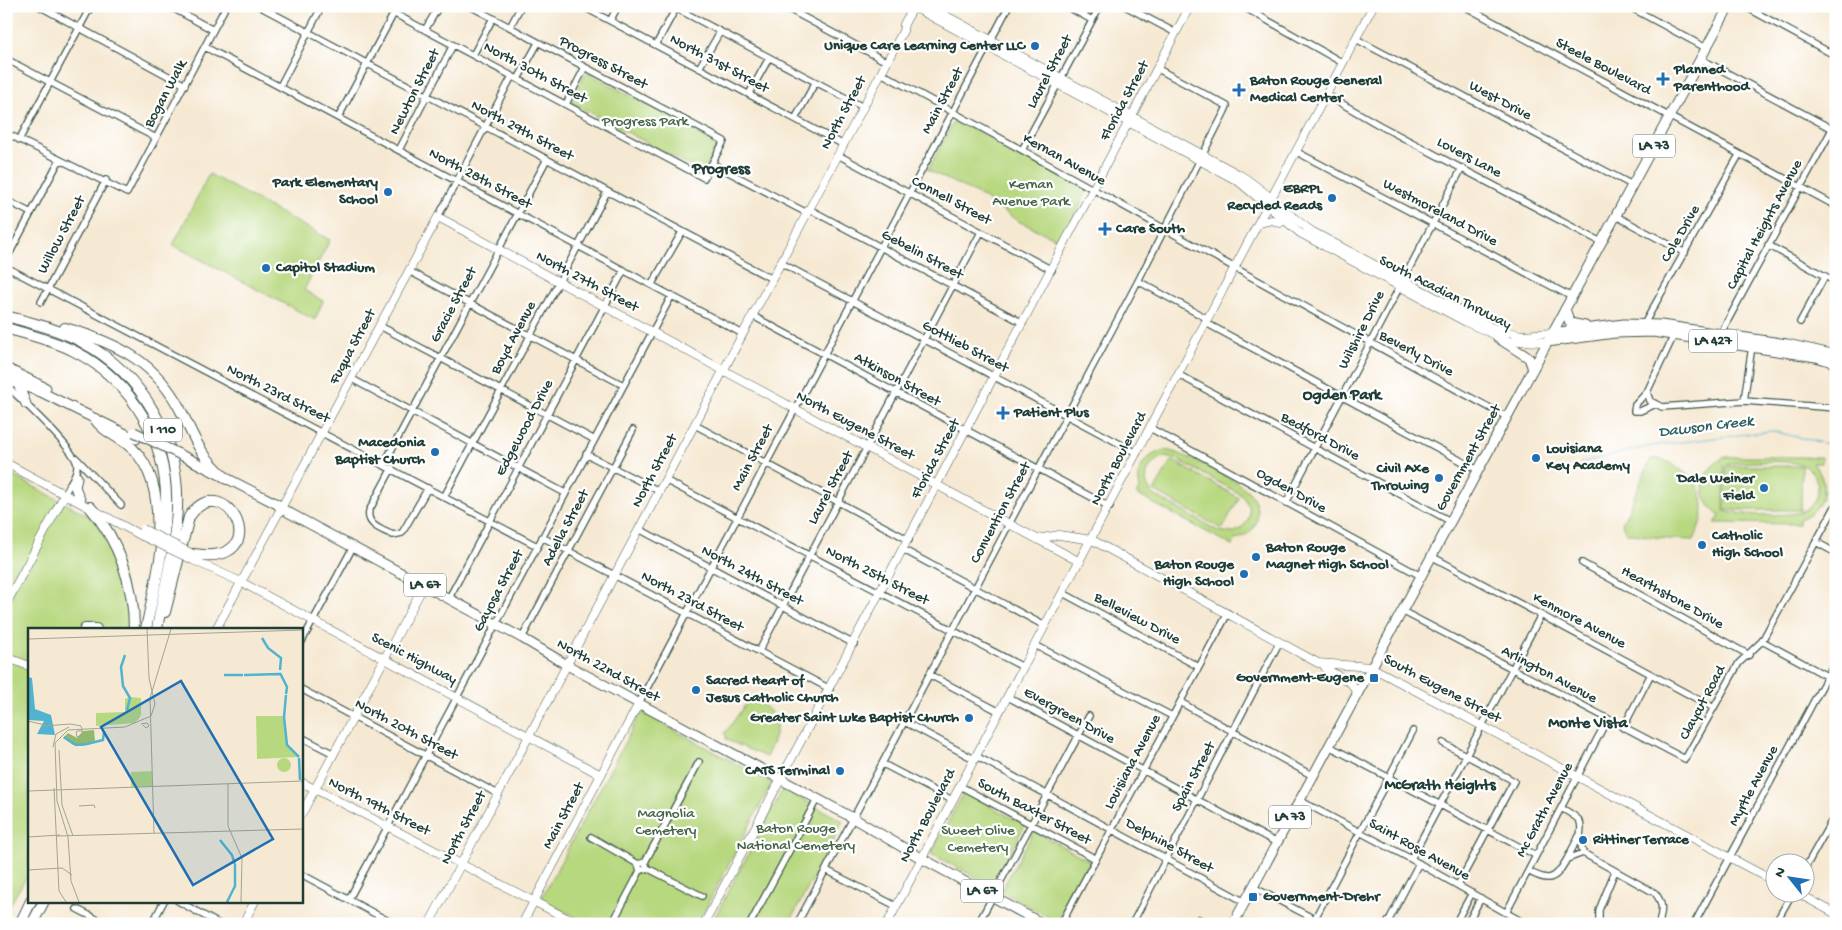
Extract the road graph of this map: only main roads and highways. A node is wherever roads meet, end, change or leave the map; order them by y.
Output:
1 (1729, 6) edge
2 (1565, 309) junction
3 (6, 316) edge
4 (6, 328) edge
5 (1592, 328) junction
6 (1550, 337) junction
7 (1498, 338) road end
8 (1722, 338) junction
9 (1753, 343) junction
10 (1836, 355) edge
11 (1836, 363) edge
12 (7, 368) edge
13 (1533, 369) junction
14 (6, 380) edge
15 (18, 384) junction
16 (35, 389) junction
17 (96, 418) junction
18 (135, 435) junction
19 (192, 464) junction
20 (77, 477) road end
21 (227, 478) junction
22 (86, 505) joint
23 (282, 509) junction
24 (193, 557) road end
25 (151, 602) junction
26 (134, 628) edge
27 (146, 628) edge
28 (158, 628) edge
29 (158, 628) edge
30 (31, 902) edge
31 (43, 902) edge
32 (20, 924) edge
33 (32, 924) edge
34 (1043, 924) edge
35 (1233, 924) edge

1 - 2 main road, Government Street / LA 73
2 - 5 main road
2 - 6 main road, Government Street / LA 73
3 - 21 highway
3 - 28 highway, I 110
4 - 25 highway, I 110
5 - 6 main road, South Acadian Thruway / LA 427
5 - 8 main road, South Acadian Thruway / LA 427
6 - 8 main road, South Acadian Thruway / LA 427
6 - 13 main road, Government Street / LA 73
7 - 13 main road
8 - 9 main road, South Acadian Thruway / LA 427
9 - 10 main road, South Acadian Thruway / LA 427
9 - 11 main road, South Acadian Thruway / LA 427
12 - 15 main road
12 - 18 main road, North 22nd Street / LA 67
13 - 35 main road, Government Street / LA 73
14 - 15 main road, North 22nd Street / LA 67
15 - 16 main road, North 22nd Street / LA 67
15 - 16 main road
16 - 17 main road, North 22nd Street / LA 67
17 - 18 main road, North 22nd Street / LA 67
17 - 25 highway
18 - 19 main road, North 22nd Street / LA 67, bridge
19 - 21 main road, North 22nd Street / LA 67
19 - 23 main road, North 22nd Street / LA 67
20 - 22 main road
21 - 23 main road, North 22nd Street / LA 67
22 - 26 highway
23 - 34 main road, North 22nd Street / LA 67
24 - 29 highway
25 - 27 highway, I 110
30 - 32 highway
31 - 33 highway

